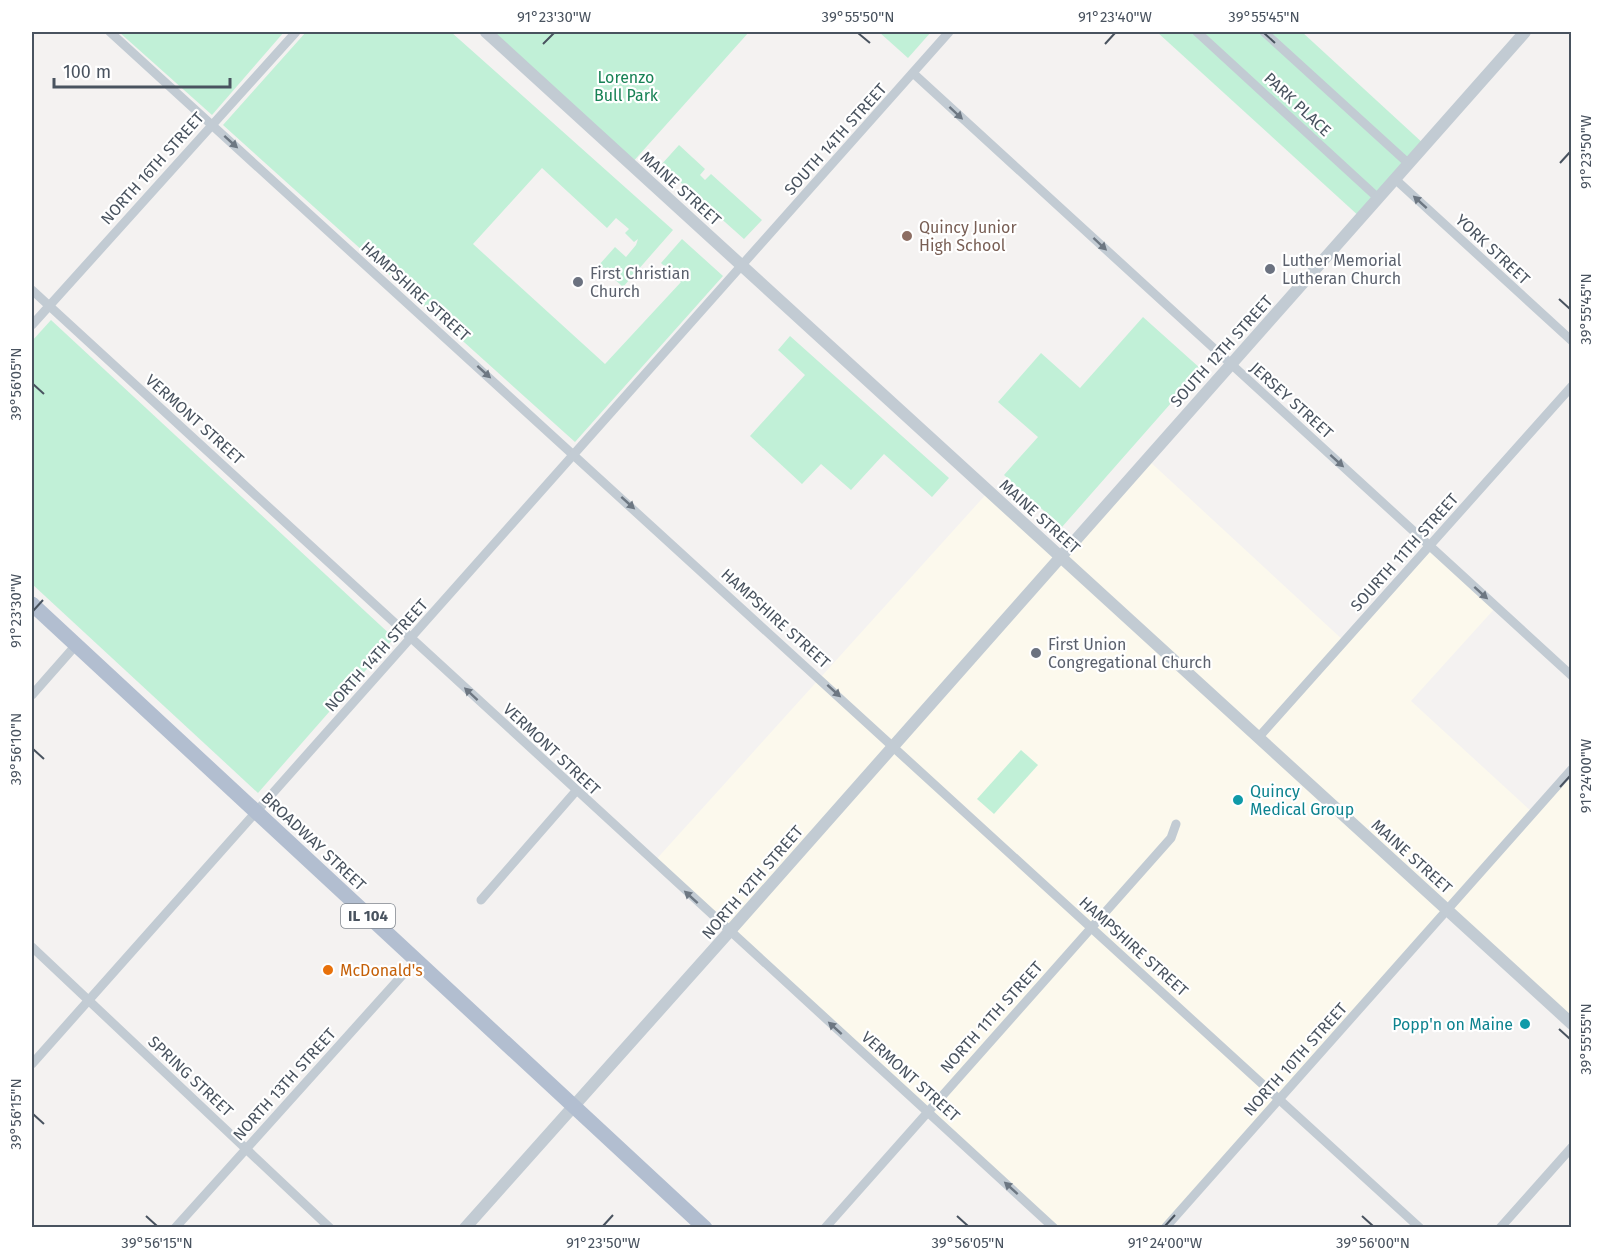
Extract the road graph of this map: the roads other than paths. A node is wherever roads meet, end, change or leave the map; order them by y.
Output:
1 (110, 32) edge
2 (296, 32) edge
3 (486, 32) edge
4 (950, 32) edge
5 (1197, 32) edge
6 (1264, 32) edge
7 (1525, 32) edge
8 (913, 73) junction
9 (212, 125) junction
10 (1408, 164) junction
11 (1395, 179) junction
12 (1378, 198) junction
13 (742, 265) junction
14 (32, 290) edge
15 (49, 306) junction
16 (32, 325) edge
17 (1572, 341) edge
18 (1231, 364) junction
19 (1572, 386) edge
20 (575, 455) junction
21 (1429, 546) junction
22 (1061, 557) junction
23 (32, 604) edge
24 (411, 638) junction
25 (76, 645) junction
26 (1572, 676) edge
27 (32, 695) edge
28 (1258, 738) junction
29 (894, 746) junction
30 (1572, 769) edge
31 (576, 792) junction
32 (257, 812) junction
33 (1176, 824) dead end
34 (481, 900) dead end
35 (1446, 910) junction
36 (1091, 927) junction
37 (729, 932) junction
38 (32, 947) edge
39 (416, 960) junction
40 (88, 1000) junction
41 (1572, 1024) edge
42 (32, 1064) edge
43 (1279, 1099) junction
44 (575, 1106) junction
45 (927, 1111) junction
46 (246, 1148) junction
47 (1572, 1148) edge
48 (175, 1227) edge
49 (330, 1227) edge
50 (465, 1227) edge
51 (705, 1227) edge
52 (825, 1227) edge
53 (1054, 1227) edge
54 (1165, 1227) edge
55 (1420, 1227) edge
56 (1500, 1227) edge

1 - 9 street, HAMPSHIRE STREET
2 - 9 street, NORTH 16TH STREET
3 - 13 street, MAINE STREET
4 - 8 street, SOUTH 14TH STREET
5 - 12 street, PARK PLACE
6 - 10 street, PARK PLACE
7 - 10 street, SOUTH 12TH STREET
8 - 13 street, SOUTH 14TH STREET
8 -> 18 street, JERSEY STREET
9 - 15 street, NORTH 16TH STREET
9 -> 20 street, HAMPSHIRE STREET
10 - 11 street, SOUTH 12TH STREET
11 - 12 street, SOUTH 12TH STREET
17 -> 11 street, YORK STREET
12 - 18 street, SOUTH 12TH STREET
13 - 20 street, NORTH 14TH STREET
13 - 22 street, MAINE STREET
14 - 15 street, VERMONT STREET
15 - 16 street, NORTH 16TH STREET
15 - 24 street, VERMONT STREET
18 -> 21 street, JERSEY STREET
18 - 22 street, SOUTH 12TH STREET
19 - 21 street, SOURTH 11TH STREET
20 - 24 street, NORTH 14TH STREET
20 -> 29 street, HAMPSHIRE STREET
21 -> 26 street, JERSEY STREET
21 - 28 street, SOURTH 11TH STREET
22 - 28 street, MAINE STREET
22 - 29 street, NORTH 12TH STREET
23 - 25 main road, BROADWAY STREET / IL 104
31 -> 24 street, VERMONT STREET
24 - 32 street, NORTH 14TH STREET
25 - 27 street
25 - 32 main road, BROADWAY STREET / IL 104
28 - 35 street, MAINE STREET
29 - 36 street, HAMPSHIRE STREET
29 - 37 street, NORTH 12TH STREET
30 - 35 street, NORTH 10TH STREET
31 - 34 street
37 -> 31 street, VERMONT STREET
32 - 39 main road, BROADWAY STREET / IL 104
32 - 40 street, NORTH 14TH STREET
33 - 36 street, NORTH 11TH STREET
35 - 41 street, MAINE STREET
35 - 43 street, NORTH 10TH STREET
36 - 43 street, HAMPSHIRE STREET
36 - 45 street, NORTH 11TH STREET
37 - 44 street, NORTH 12TH STREET
45 -> 37 street, VERMONT STREET
38 - 40 street, SPRING STREET
39 - 44 main road, BROADWAY STREET / IL 104
39 - 46 street, NORTH 13TH STREET
40 - 42 street, NORTH 14TH STREET
40 - 46 street, SPRING STREET
43 - 54 street, NORTH 10TH STREET
43 - 55 street, HAMPSHIRE STREET
44 - 50 street, NORTH 12TH STREET
44 - 51 main road, BROADWAY STREET / IL 104
45 - 52 street, NORTH 11TH STREET
53 -> 45 street, VERMONT STREET
46 - 48 street, NORTH 13TH STREET
46 - 49 street, SPRING STREET
47 - 56 street

